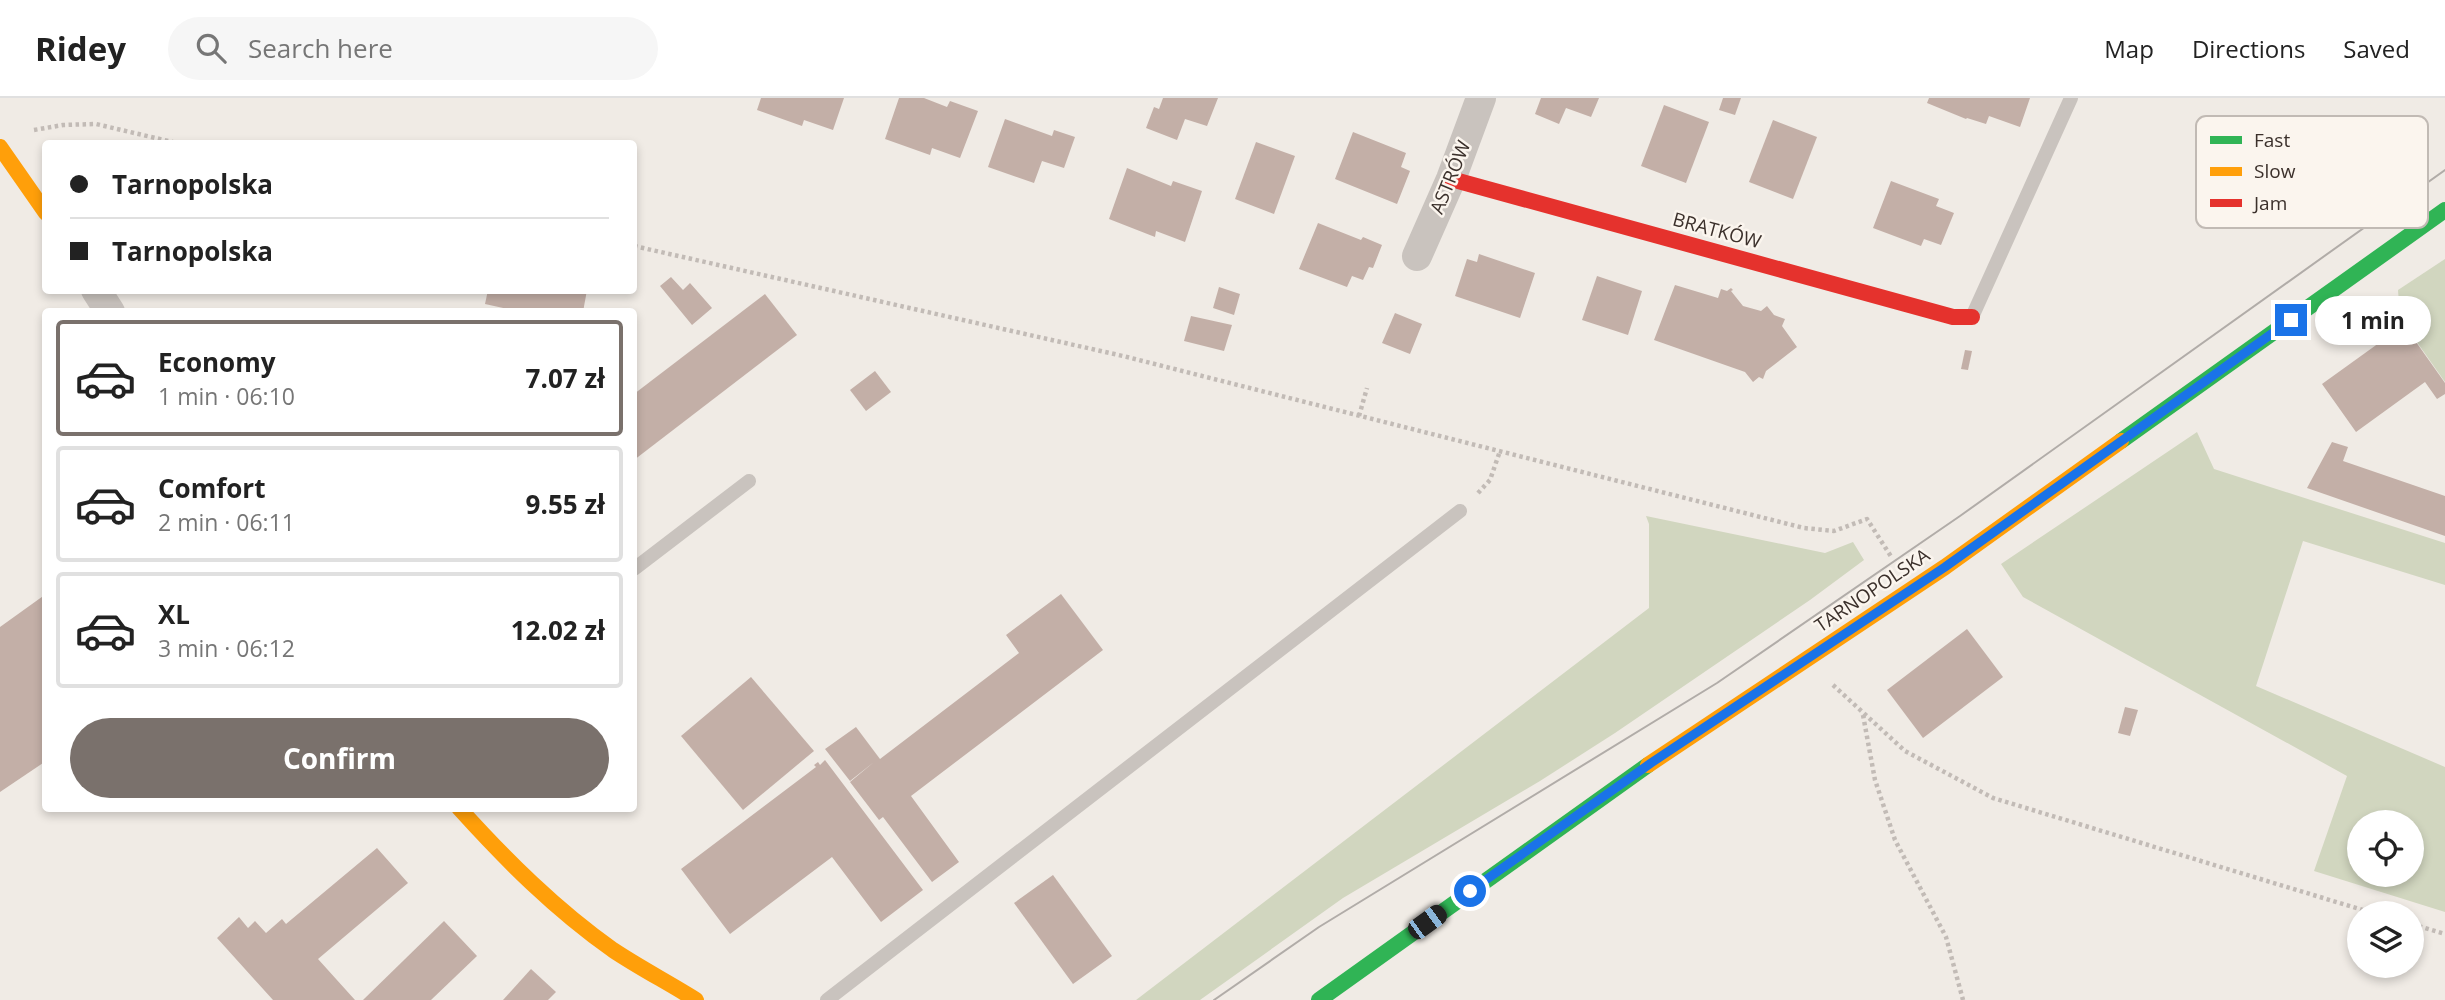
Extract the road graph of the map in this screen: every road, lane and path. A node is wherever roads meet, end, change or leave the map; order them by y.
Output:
1 (1480, 98) edge
2 (2071, 98) edge
3 (27, 131) dead end
4 (164, 140) edge
5 (0, 147) edge
6 (1451, 179) junction
7 (42, 207) edge
8 (2445, 210) edge
9 (2428, 222) edge
10 (2420, 228) edge
11 (637, 247) edge
12 (1417, 256) dead end
13 (1972, 317) joint
14 (1367, 388) dead end
15 (1359, 416) junction
16 (1500, 451) junction
17 (749, 481) dead end
18 (1460, 511) joint
19 (637, 567) edge
20 (1912, 589) junction
21 (1807, 659) junction
22 (1863, 715) junction
23 (463, 812) edge
24 (2347, 905) edge
25 (2424, 928) edge
26 (2445, 934) edge
27 (696, 1000) edge
28 (827, 1000) edge
29 (1319, 1000) edge
30 (1964, 1000) edge

1 - 6 street, ASTRÓW
2 - 13 lane
3 - 4 path
5 - 7 main road
6 - 12 street, ASTRÓW
6 - 13 main road, BRATKÓW
8 - 9 main road, TARNOPOLSKA
10 - 20 main road, TARNOPOLSKA
11 - 15 path
14 - 15 path
15 - 16 path
16 - 18 path
16 - 20 path
17 - 19 lane
18 - 28 lane
20 - 21 main road, TARNOPOLSKA
21 - 22 path
21 - 29 main road, TARNOPOLSKA
22 - 24 path
22 - 30 path
23 - 27 main road
25 - 26 path

